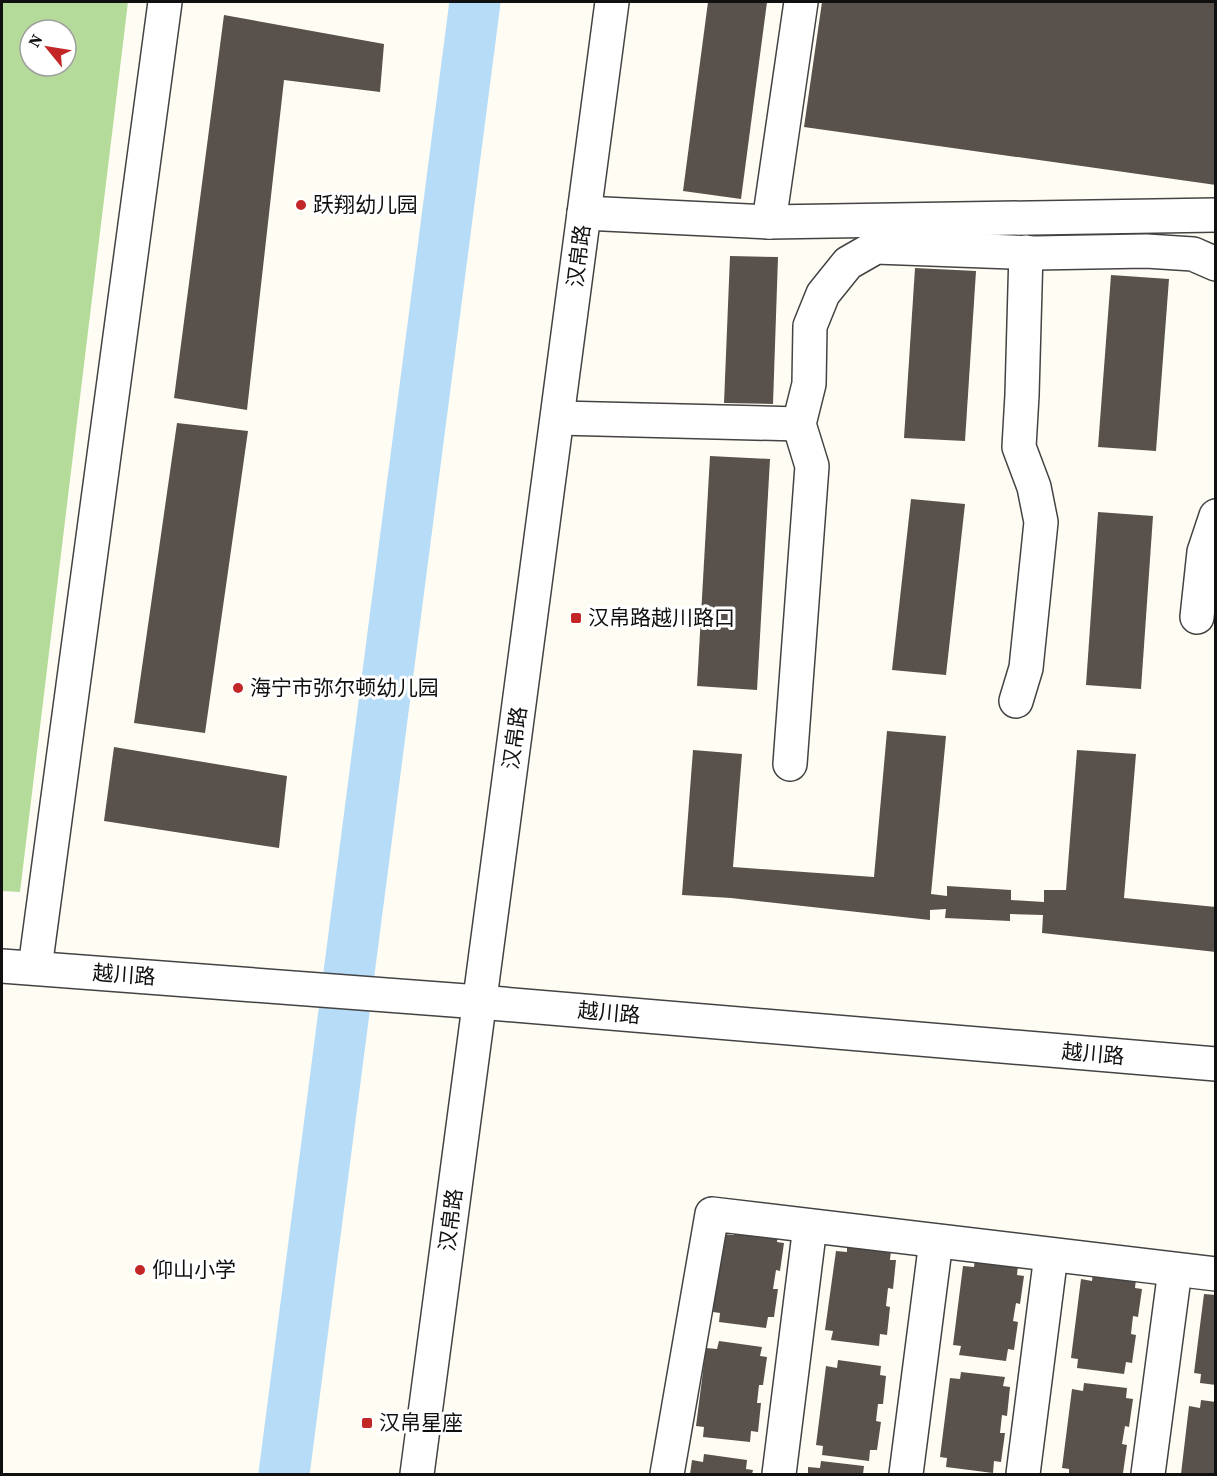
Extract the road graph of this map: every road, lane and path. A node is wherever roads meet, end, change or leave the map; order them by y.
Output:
1 (165, 2) edge
2 (612, 2) edge
3 (801, 2) edge
4 (584, 213) junction
5 (1215, 215) edge
6 (769, 222) junction
7 (1026, 252) junction
8 (1215, 264) edge
9 (559, 418) junction
10 (800, 424) junction
11 (1215, 516) edge
12 (1197, 617) dead end
13 (1016, 701) dead end
14 (790, 764) dead end
15 (2, 966) edge
16 (35, 968) junction
17 (465, 1001) junction
18 (1215, 1064) edge
19 (810, 1226) junction
20 (936, 1241) junction
21 (1051, 1255) junction
22 (1175, 1270) junction
23 (1215, 1274) edge
24 (417, 1474) edge
25 (667, 1474) edge
26 (780, 1474) edge
27 (906, 1474) edge
28 (1023, 1474) edge
29 (1148, 1474) edge

1 - 16 street
2 - 4 street, 汉帛路
3 - 6 street
4 - 6 street
4 - 9 street, 汉帛路
5 - 6 street
7 - 8 street
7 - 10 street
7 - 13 street
9 - 10 street
9 - 17 street, 汉帛路
10 - 14 street
11 - 12 street
15 - 16 street, 越川路
16 - 17 street, 越川路
17 - 18 street, 越川路
17 - 24 street, 汉帛路
19 - 20 street
19 - 25 street
19 - 26 street
20 - 21 street
20 - 27 street
21 - 22 street
21 - 28 street
22 - 23 street
22 - 29 street

